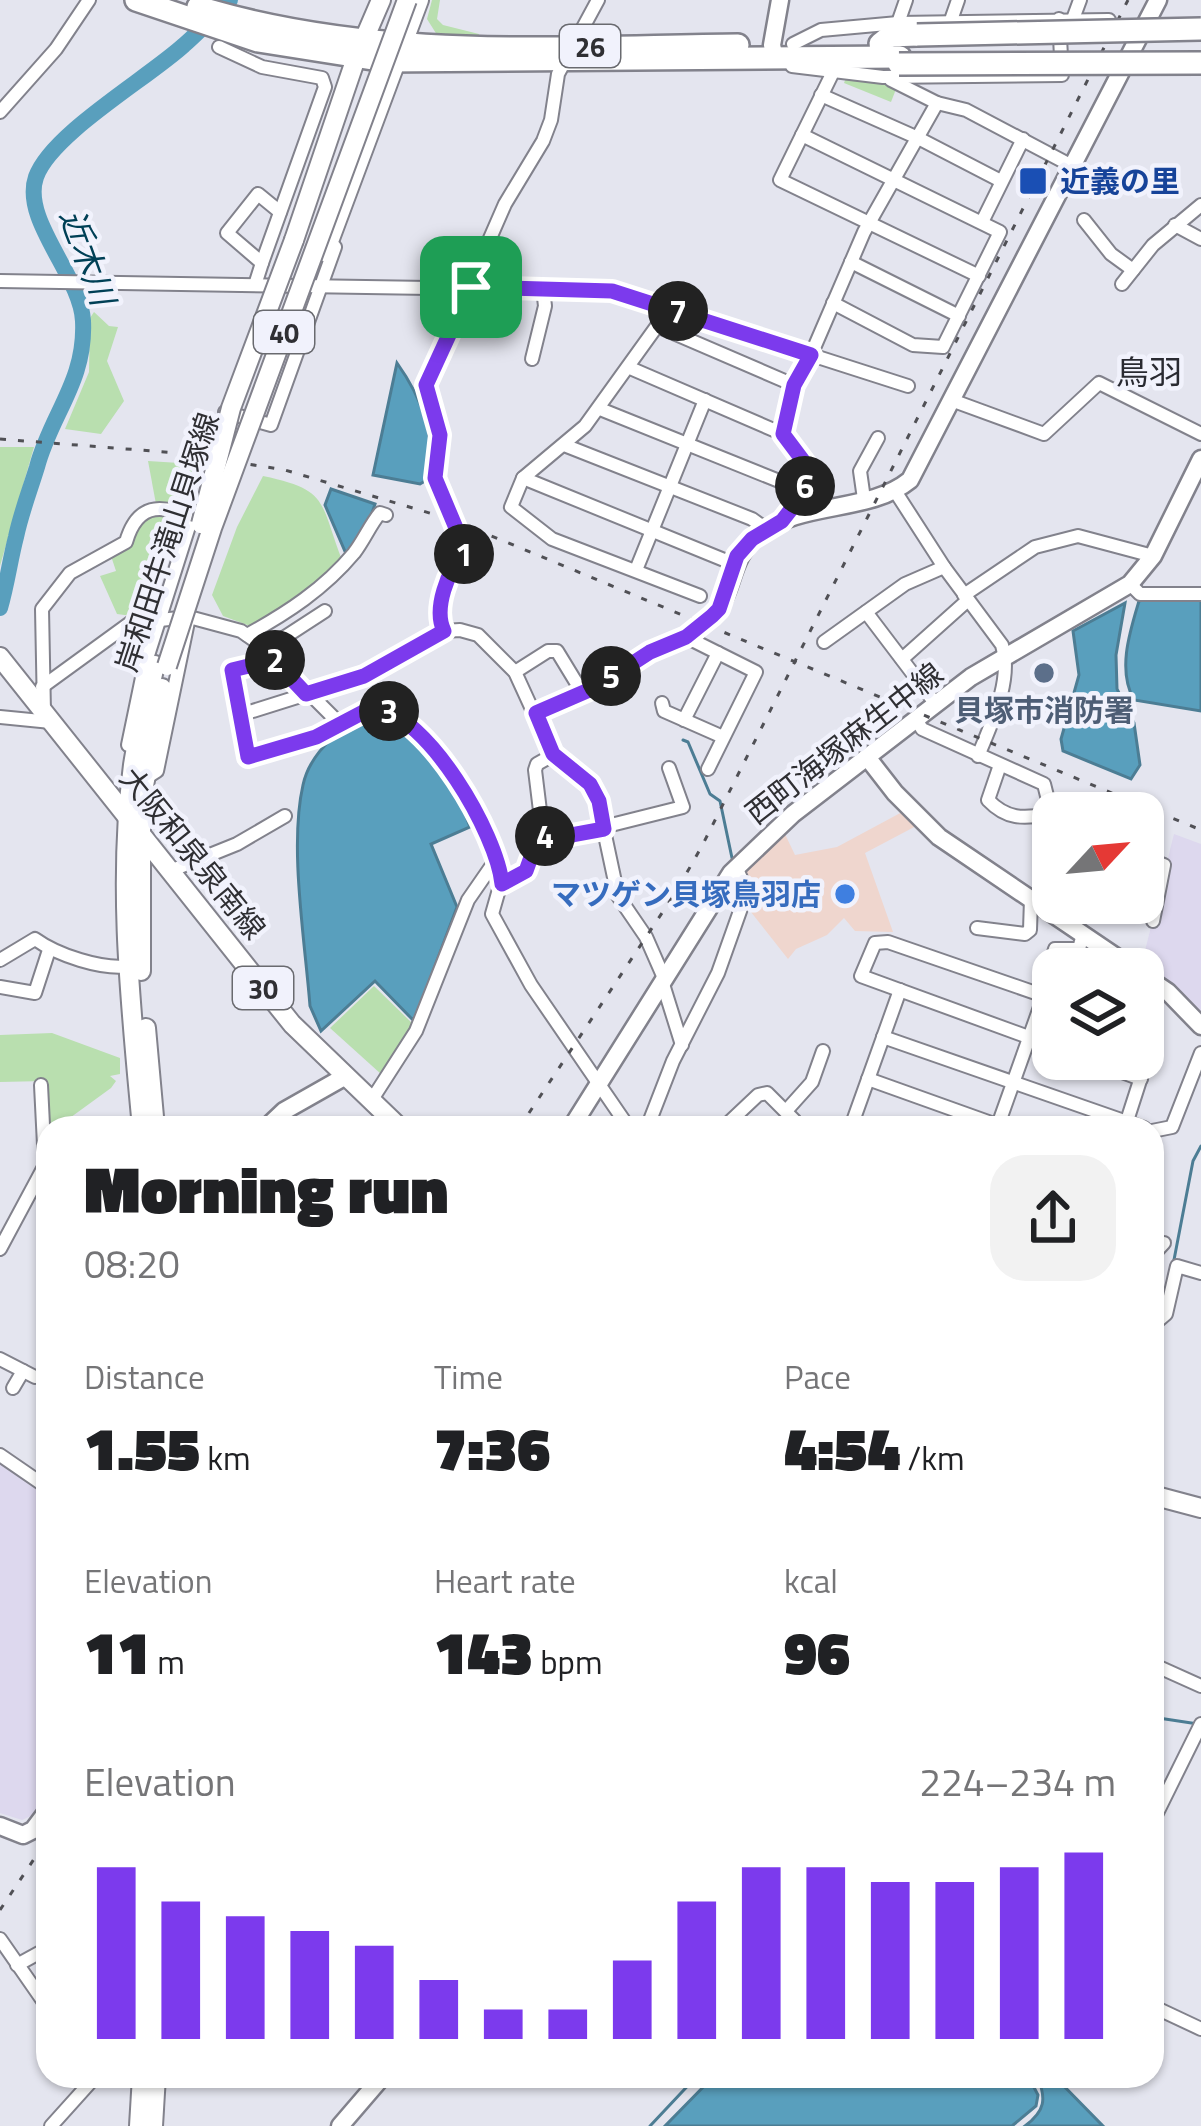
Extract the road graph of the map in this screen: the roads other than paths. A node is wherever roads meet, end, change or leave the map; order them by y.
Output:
1 (89, 0) edge
2 (136, 0) edge
3 (381, 0) edge
4 (394, 0) edge
5 (406, 0) edge
6 (418, 0) edge
7 (598, 0) edge
8 (780, 0) edge
9 (906, 0) edge
10 (958, 0) edge
11 (1079, 0) edge
12 (1158, 0) edge
13 (179, 7) edge
14 (1066, 19) junction
15 (1109, 20) dead end
16 (1146, 20) junction
17 (950, 23) junction
18 (1201, 25) edge
19 (1201, 41) edge
20 (218, 47) dead end
21 (780, 49) junction
22 (899, 49) junction
23 (359, 51) junction
24 (401, 53) junction
25 (1201, 53) edge
26 (570, 54) junction
27 (1201, 63) edge
28 (837, 64) junction
29 (1201, 73) edge
30 (1120, 74) junction
31 (820, 95) junction
32 (340, 103) junction
33 (937, 103) junction
34 (0, 112) edge
35 (372, 132) junction
36 (802, 135) junction
37 (918, 137) junction
38 (1022, 139) junction
39 (1074, 166) junction
40 (896, 178) junction
41 (1001, 181) junction
42 (1201, 205) edge
43 (280, 212) junction
44 (1084, 220) dead end
45 (982, 222) junction
46 (871, 223) junction
47 (1175, 225) junction
48 (1201, 239) edge
49 (851, 262) junction
50 (262, 263) junction
51 (1133, 270) junction
52 (979, 276) junction
53 (0, 281) edge
54 (1122, 284) dead end
55 (263, 285) junction
56 (321, 286) junction
57 (471, 287) junction
58 (543, 289) junction
59 (832, 303) junction
60 (959, 316) junction
61 (811, 355) junction
62 (532, 359) dead end
63 (630, 368) junction
64 (794, 385) junction
65 (908, 386) dead end
66 (705, 400) junction
67 (954, 401) junction
68 (601, 409) junction
69 (223, 412) junction
70 (783, 434) junction
71 (1201, 434) edge
72 (212, 444) dead end
73 (564, 445) junction
74 (870, 445) dead end
75 (686, 446) junction
76 (1198, 471) edge
77 (523, 478) junction
78 (670, 485) junction
79 (804, 491) junction
80 (895, 491) junction
81 (864, 499) junction
82 (386, 515) dead end
83 (201, 523) junction
84 (774, 525) junction
85 (652, 530) junction
86 (1154, 556) junction
87 (734, 564) junction
88 (944, 567) junction
89 (636, 570) junction
90 (1130, 584) junction
91 (1201, 594) edge
92 (700, 596) dead end
93 (966, 598) junction
94 (325, 611) dead end
95 (866, 612) junction
96 (712, 616) joint
97 (189, 617) junction
98 (158, 619) junction
99 (444, 631) junction
100 (247, 635) junction
101 (686, 637) junction
102 (824, 642) dead end
103 (718, 653) junction
104 (270, 655) junction
105 (0, 657) edge
106 (1005, 657) junction
107 (902, 659) junction
108 (514, 673) junction
109 (42, 687) junction
110 (581, 692) junction
111 (306, 694) junction
112 (662, 703) dead end
113 (935, 704) junction
114 (536, 713) junction
115 (240, 715) junction
116 (1, 717) edge
117 (48, 718) junction
118 (916, 719) junction
119 (684, 720) junction
120 (338, 722) junction
121 (723, 737) junction
122 (553, 754) junction
123 (978, 756) junction
124 (867, 757) junction
125 (1000, 765) junction
126 (669, 768) dead end
127 (708, 769) dead end
128 (138, 780) junction
129 (1046, 792) edge
130 (285, 816) dead end
131 (1032, 819) edge
132 (134, 826) junction
133 (604, 829) junction
134 (539, 835) junction
135 (495, 862) junction
136 (736, 867) junction
137 (170, 871) junction
138 (502, 884) junction
139 (1032, 900) edge
140 (1032, 922) edge
141 (1068, 924) edge
142 (977, 928) dead end
143 (1083, 934) junction
144 (1079, 948) edge
145 (1103, 948) edge
146 (49, 950) junction
147 (0, 960) edge
148 (129, 966) junction
149 (663, 980) junction
150 (0, 987) edge
151 (1164, 989) edge
152 (900, 990) junction
153 (1032, 992) edge
154 (1201, 1026) edge
155 (1032, 1029) edge
156 (883, 1036) junction
157 (1028, 1037) junction
158 (1032, 1038) edge
159 (682, 1045) junction
160 (824, 1051) dead end
161 (1201, 1053) edge
162 (344, 1077) junction
163 (868, 1079) junction
164 (1142, 1080) edge
165 (1013, 1082) junction
166 (41, 1085) dead end
167 (598, 1085) junction
168 (371, 1102) junction
169 (786, 1111) junction
170 (43, 1116) edge
171 (141, 1116) edge
172 (154, 1116) edge
173 (279, 1116) edge
174 (387, 1116) edge
175 (579, 1116) edge
176 (620, 1116) edge
177 (652, 1116) edge
178 (736, 1116) edge
179 (791, 1116) edge
180 (855, 1116) edge
181 (970, 1116) edge
182 (1003, 1116) edge
183 (1102, 1116) edge
184 (1128, 1116) edge
185 (1164, 1128) edge
186 (36, 1184) edge
187 (0, 1250) edge
188 (1201, 1273) edge
189 (1164, 1316) edge
190 (0, 1359) edge
191 (14, 1388) dead end
192 (0, 1455) edge
193 (36, 1480) edge
194 (1164, 1498) edge
195 (1201, 1508) edge
196 (1164, 1669) edge
197 (1201, 1686) edge
198 (1201, 1724) edge
199 (1164, 1798) edge
200 (0, 1826) edge
201 (36, 1826) edge
202 (0, 1939) edge
203 (36, 1955) edge
204 (17, 1965) junction
205 (36, 1991) edge
206 (1164, 2012) edge
207 (1201, 2029) edge
208 (83, 2088) edge
209 (141, 2088) edge
210 (159, 2088) edge
211 (367, 2088) edge
212 (51, 2126) edge
213 (139, 2126) edge
214 (154, 2126) edge
215 (340, 2126) edge

1 - 34 street
2 - 13 highway, 26
3 - 23 main road
4 - 83 main road, 岸和田牛滝山貝塚線 / 40, bridge
5 - 83 main road, 岸和田牛滝山貝塚線 / 40, bridge
6 - 24 main road
7 - 26 street
8 - 21 street
9 - 22 street
10 - 17 street
11 - 14 street
12 - 16 street
13 - 23 highway, 26
14 - 15 street
14 - 17 street
14 - 22 street
16 - 18 street
16 - 30 street
17 - 22 street
18 - 22 highway, bridge
19 - 22 highway, 26
20 - 43 street
21 - 22 highway, 26
21 - 26 highway, 26
21 - 28 highway, 26
22 - 25 highway, 26, bridge
22 - 27 highway, bridge
22 - 28 highway, 26
22 - 33 street
23 - 24 highway, 26
23 - 32 main road
24 - 26 highway, 26
24 - 35 main road
26 - 57 street
28 - 31 street
29 - 30 street
30 - 39 street
31 - 36 street
31 - 37 street
32 - 55 street
32 - 83 main road, bridge
33 - 37 street
33 - 38 street
35 - 56 street
35 - 83 main road, bridge
36 - 40 street
36 - 46 street
37 - 40 street
37 - 41 street
38 - 39 street
38 - 41 street
39 - 67 street
40 - 45 street
40 - 46 street
41 - 45 street
42 - 47 street
43 - 50 street
43 - 50 street
44 - 51 street
45 - 52 street
46 - 49 street
46 - 52 street
47 - 48 street
47 - 51 street
49 - 59 street
49 - 60 street
50 - 55 street
51 - 54 street
52 - 60 street
53 - 55 street
55 - 56 street
55 - 69 street
56 - 57 street
56 - 69 street
57 - 58 street
57 - 99 street
58 - 61 street
58 - 62 street
59 - 60 street
59 - 61 street
61 - 64 street
61 - 65 street
63 - 64 street
63 - 66 street
63 - 68 street
64 - 70 street
66 - 70 street
66 - 75 street
67 - 71 street
67 - 80 street
68 - 73 street
68 - 75 street
69 - 72 street
70 - 79 street
73 - 77 street
73 - 78 street
74 - 81 street
75 - 78 street
75 - 79 street
76 - 86 street, 西町海塚麻生中線
77 - 85 street
77 - 89 street
78 - 84 street
78 - 85 street
79 - 84 street
80 - 81 street
80 - 88 street
81 - 84 street
82 - 100 street
83 - 97 street
83 - 98 street
83 - 109 street
83 - 128 main road, 岸和田牛滝山貝塚線 / 40
84 - 87 street
85 - 87 street
85 - 89 street
86 - 90 street, 西町海塚麻生中線
86 - 93 street
87 - 96 street
88 - 93 street
88 - 95 street
89 - 92 street
90 - 91 street
90 - 106 street, 西町海塚麻生中線
93 - 106 street
93 - 107 street
94 - 104 street
95 - 102 street
95 - 107 street
96 - 101 street
97 - 98 street
97 - 100 street
97 - 128 street
98 - 109 street
98 - 128 street
99 - 108 street
99 - 111 street
100 - 104 street
101 - 103 street
101 - 110 street
103 - 119 street
103 - 121 street
104 - 111 street
104 - 115 street
105 - 117 main road, 大阪和泉泉南線 / 30
106 - 113 street, 西町海塚麻生中線
106 - 123 street
107 - 113 street
108 - 110 street
108 - 114 street
109 - 117 street
110 - 114 street
111 - 115 street
111 - 120 street
112 - 119 street
113 - 118 street, 西町海塚麻生中線
114 - 122 street
115 - 120 street
116 - 117 street
117 - 132 main road, 大阪和泉泉南線 / 30
118 - 123 street
118 - 124 street, 西町海塚麻生中線
119 - 121 street
120 - 135 street
121 - 127 street
122 - 133 street
122 - 134 street
123 - 125 street
124 - 136 street, 西町海塚麻生中線
124 - 139 street
125 - 129 street
125 - 131 street
126 - 133 street
128 - 132 main road, 岸和田牛滝山貝塚線 / 40
130 - 137 street
132 - 137 main road, 大阪和泉泉南線 / 30
132 - 148 main road, 岸和田牛滝山貝塚線 / 40
132 - 172 main road, 岸和田牛滝山貝塚線 / 40
133 - 134 street
133 - 149 street
134 - 138 street
135 - 138 street
135 - 168 street
136 - 149 street, 西町海塚麻生中線
136 - 159 street
137 - 162 main road, 大阪和泉泉南線 / 30
138 - 167 street
140 - 142 street
141 - 143 street
143 - 144 street
143 - 145 street
146 - 147 street
146 - 148 street
146 - 150 street
148 - 171 main road, 岸和田牛滝山貝塚線 / 40
149 - 159 street
149 - 167 street, 西町海塚麻生中線
151 - 154 street
152 - 153 street
152 - 156 street
152 - 157 street
155 - 157 street
156 - 163 street
156 - 165 street
157 - 158 street
157 - 165 street
159 - 177 street
160 - 169 street
161 - 185 street
162 - 168 main road, 大阪和泉泉南線 / 30
162 - 173 street
163 - 180 street
163 - 181 street
164 - 184 street
165 - 182 street
165 - 183 street
166 - 170 street
167 - 175 street, 西町海塚麻生中線
167 - 176 street
168 - 174 main road, 大阪和泉泉南線 / 30
169 - 178 street
169 - 179 street
186 - 187 street
188 - 189 street
190 - 191 street
192 - 193 street
194 - 195 main road
196 - 197 street
198 - 199 street
200 - 201 street
202 - 204 street
203 - 204 street
204 - 205 street
206 - 207 street
208 - 212 street
209 - 213 main road
210 - 214 main road
211 - 215 street

